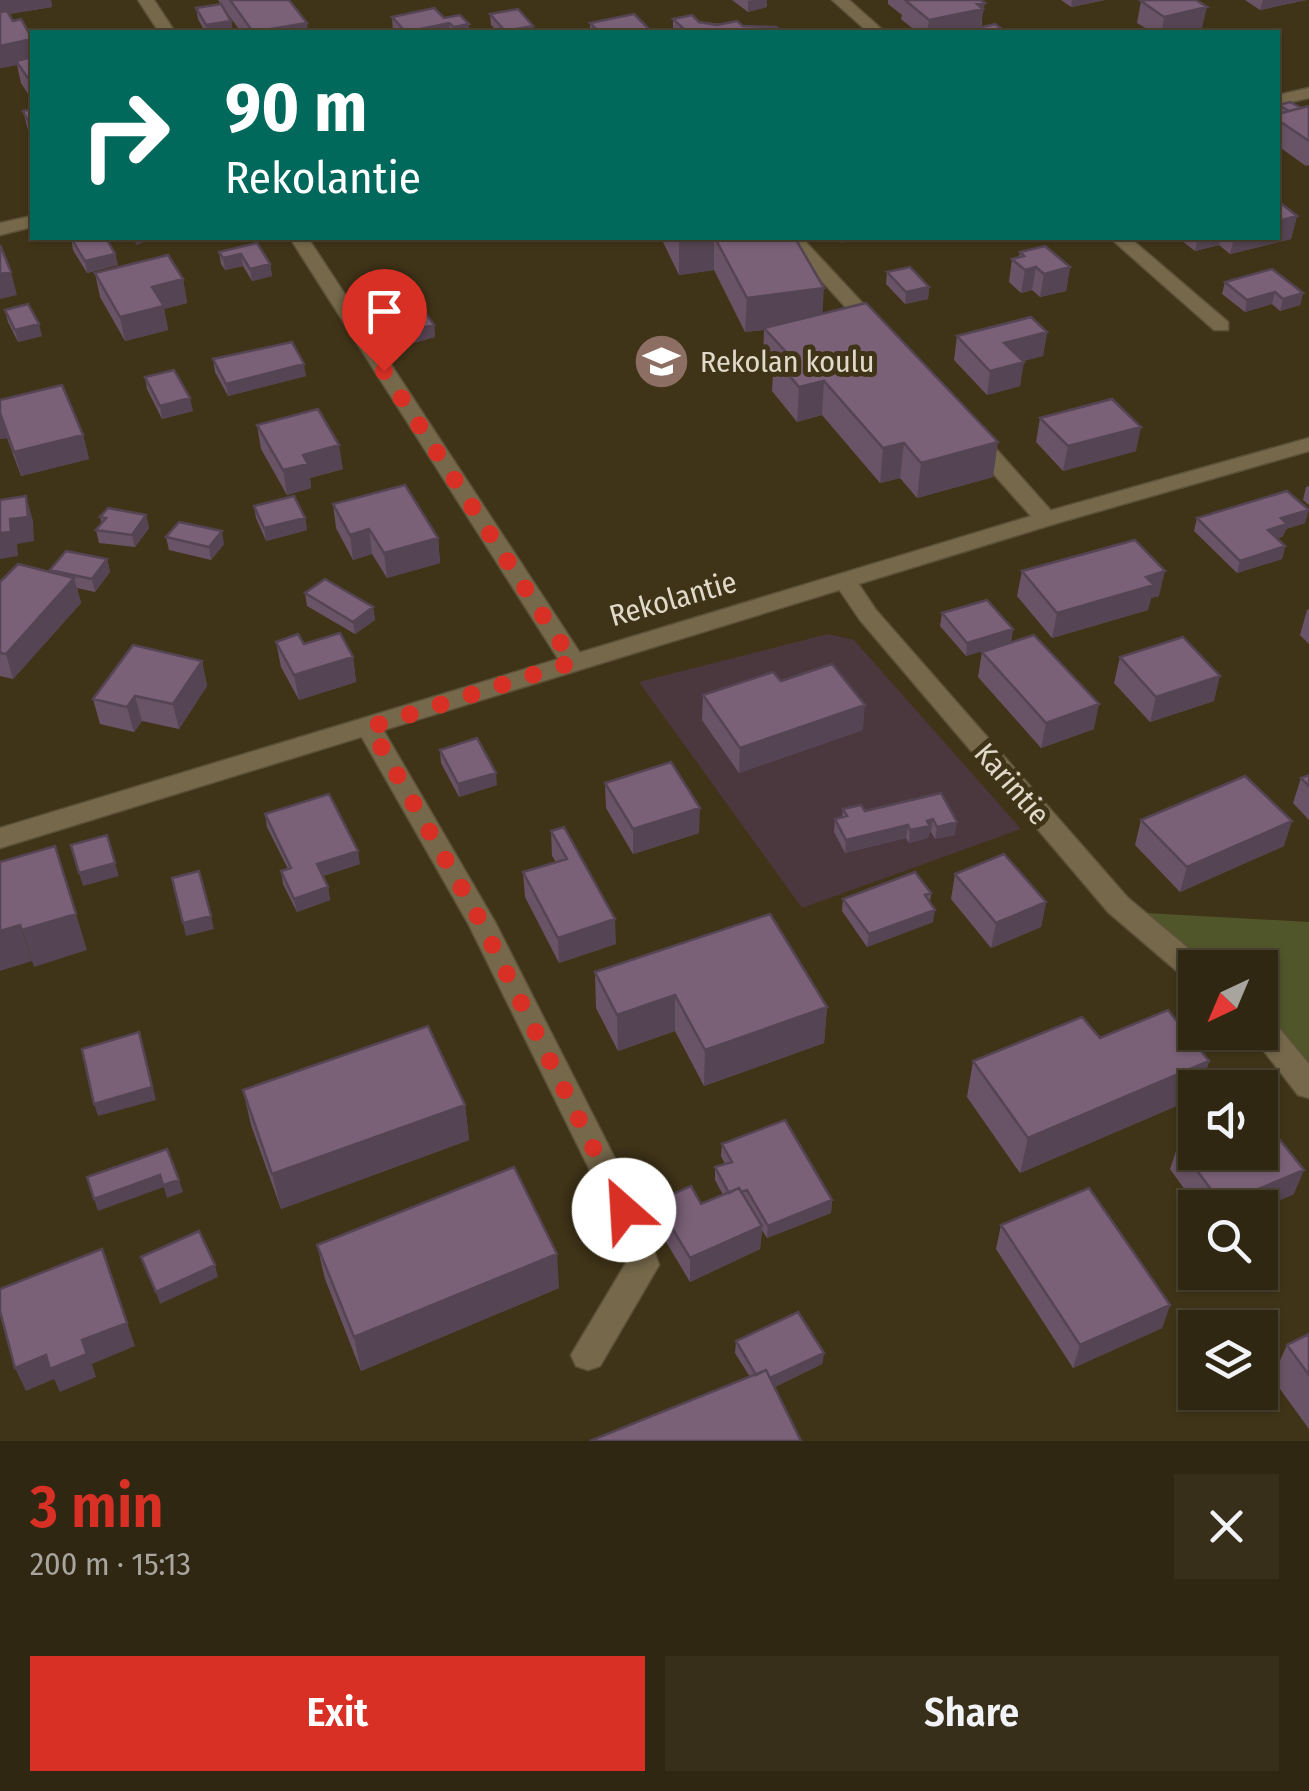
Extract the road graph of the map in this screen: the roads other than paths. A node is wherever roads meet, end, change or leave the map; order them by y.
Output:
1 (146, 0) edge
2 (840, 0) edge
3 (166, 30) edge
4 (876, 30) edge
5 (1309, 93) edge
6 (1280, 100) edge
7 (30, 222) edge
8 (0, 230) edge
9 (300, 240) edge
10 (794, 240) edge
11 (1122, 240) edge
12 (1221, 326) dead end
13 (884, 339) edge
14 (962, 426) edge
15 (1309, 444) edge
16 (1046, 519) junction
17 (846, 582) junction
18 (573, 662) junction
19 (370, 727) junction
20 (0, 838) edge
21 (1178, 956) edge
22 (1278, 1047) edge
23 (1309, 1086) edge
24 (588, 1355) dead end

1 - 3 street
2 - 4 street
5 - 6 street
7 - 8 street
9 - 18 street
10 - 13 street
11 - 12 street
14 - 16 street
15 - 16 street, Rekolantie
16 - 17 street, Rekolantie
17 - 18 street, Rekolantie
17 - 21 street, Karintie
18 - 19 street, Rekolantie
19 - 20 street, Rekolantie
19 - 24 street
22 - 23 street

